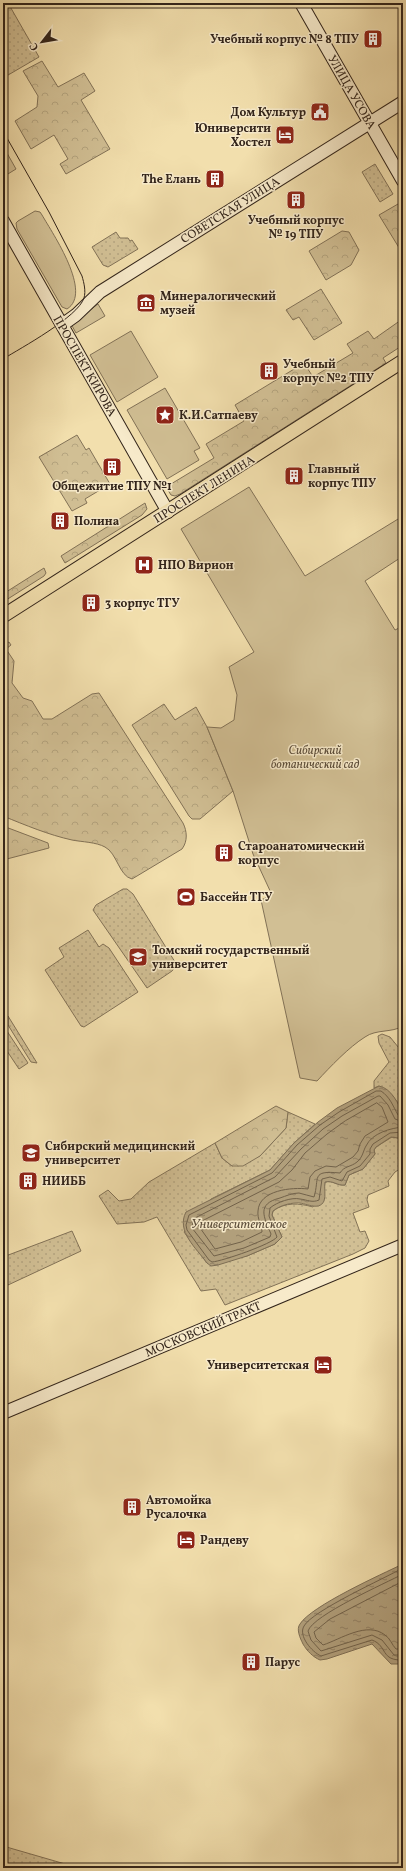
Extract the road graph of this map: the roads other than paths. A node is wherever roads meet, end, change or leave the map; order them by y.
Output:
1 (301, 3) edge
2 (403, 102) edge
3 (370, 124) junction
4 (403, 182) edge
5 (3, 221) edge
6 (62, 325) junction
7 (403, 361) edge
8 (168, 512) junction
9 (3, 616) edge
10 (403, 1245) edge
11 (3, 1413) edge

1 - 3 main road, УЛИЦА УСОВА
2 - 3 main road, СОВЕТСКАЯ УЛИЦА
3 - 4 main road, УЛИЦА УСОВА
3 - 6 main road, СОВЕТСКАЯ УЛИЦА
5 - 6 main road, ПРОСПЕКТ КИРОВА
6 - 8 main road, ПРОСПЕКТ КИРОВА
7 - 8 main road, ПРОСПЕКТ ЛЕНИНА
8 - 9 main road, ПРОСПЕКТ ЛЕНИНА
10 - 11 main road, МОСКОВСКИЙ ТРАКТ

